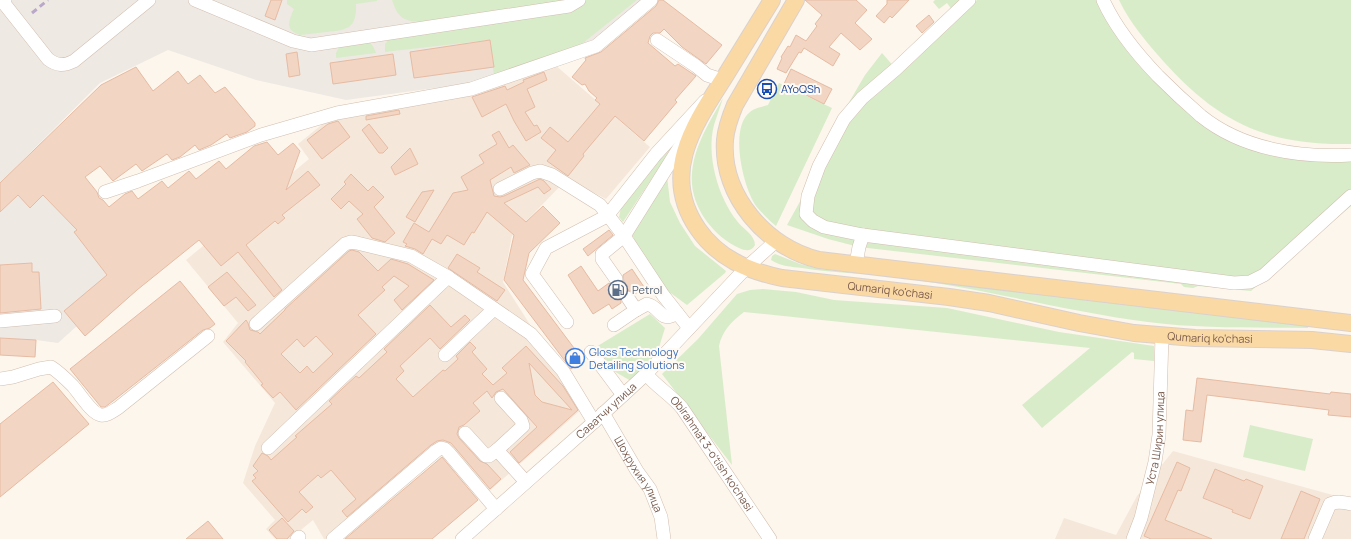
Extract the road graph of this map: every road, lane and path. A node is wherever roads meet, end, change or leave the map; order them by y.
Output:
1 (4, 0) edge
2 (149, 0) edge
3 (195, 0) edge
4 (579, 0) edge
5 (650, 0) edge
6 (772, 0) edge
7 (796, 0) edge
8 (969, 0) edge
9 (1103, 0) edge
10 (1110, 0) edge
11 (657, 40) dead end
12 (720, 84) junction
13 (699, 117) junction
14 (1351, 149) edge
15 (1351, 155) edge
16 (500, 189) dead end
17 (105, 192) dead end
18 (1351, 196) edge
19 (608, 216) junction
20 (863, 235) junction
21 (624, 236) junction
22 (776, 240) junction
23 (856, 264) junction
24 (746, 268) junction
25 (448, 277) junction
26 (616, 279) tunnel mouth
27 (628, 298) tunnel mouth
28 (494, 309) junction
29 (636, 310) junction
30 (677, 313) junction
31 (55, 316) dead end
32 (0, 321) edge
33 (567, 322) dead end
34 (1351, 323) edge
35 (256, 324) dead end
36 (614, 325) dead end
37 (689, 328) junction
38 (208, 336) dead end
39 (1162, 336) junction
40 (1351, 344) edge
41 (591, 352) dead end
42 (446, 355) dead end
43 (646, 374) junction
44 (0, 379) edge
45 (623, 395) junction
46 (501, 398) dead end
47 (599, 418) junction
48 (465, 433) dead end
49 (268, 448) dead end
50 (498, 450) junction
51 (526, 482) junction
52 (1351, 504) edge
53 (496, 509) junction
54 (333, 539) edge
55 (462, 539) edge
56 (664, 539) edge
57 (770, 539) edge
58 (1135, 539) edge
59 (1315, 539) edge

1 - 2 street
3 - 4 street
5 - 17 street
6 - 12 main road, Qumariq ko'chasi
7 - 22 main road, Qumariq ko'chasi
8 - 20 street
9 - 15 street
10 - 14 street
11 - 12 street
12 - 13 main road, Qumariq ko'chasi
12 - 19 street
13 - 21 street
13 - 24 main road, Qumariq ko'chasi
16 - 19 street
18 - 20 street
19 - 21 street
19 - 33 street
20 - 23 street
21 - 26 street
21 - 30 street
22 - 23 main road, Qumariq ko'chasi
22 - 24 street, Саватчи улица
23 - 34 main road, Qumariq ko'chasi
24 - 37 street, Саватчи улица
24 - 39 main road, Qumariq ko'chasi
25 - 28 street, Шохрухия улица
25 - 35 street, Шохрухия улица
25 - 49 street
27 - 29 street
28 - 42 street
28 - 47 street, Шохрухия улица
29 - 30 street
29 - 36 street
30 - 37 street
31 - 32 street
37 - 43 street, Саватчи улица
38 - 44 street
39 - 40 main road, Qumariq ko'chasi
39 - 58 street, Уста Ширин улица
41 - 45 street
43 - 45 street, Саватчи улица
43 - 57 street, Obirahmat 3-o'tish ko'chasi
45 - 47 street, Саватчи улица
46 - 50 street
47 - 51 street, Саватчи улица
47 - 56 street, Шохрухия улица
48 - 50 street
50 - 51 street
51 - 53 street, Саватчи улица
52 - 59 street
53 - 54 street
53 - 55 street, Саватчи улица

